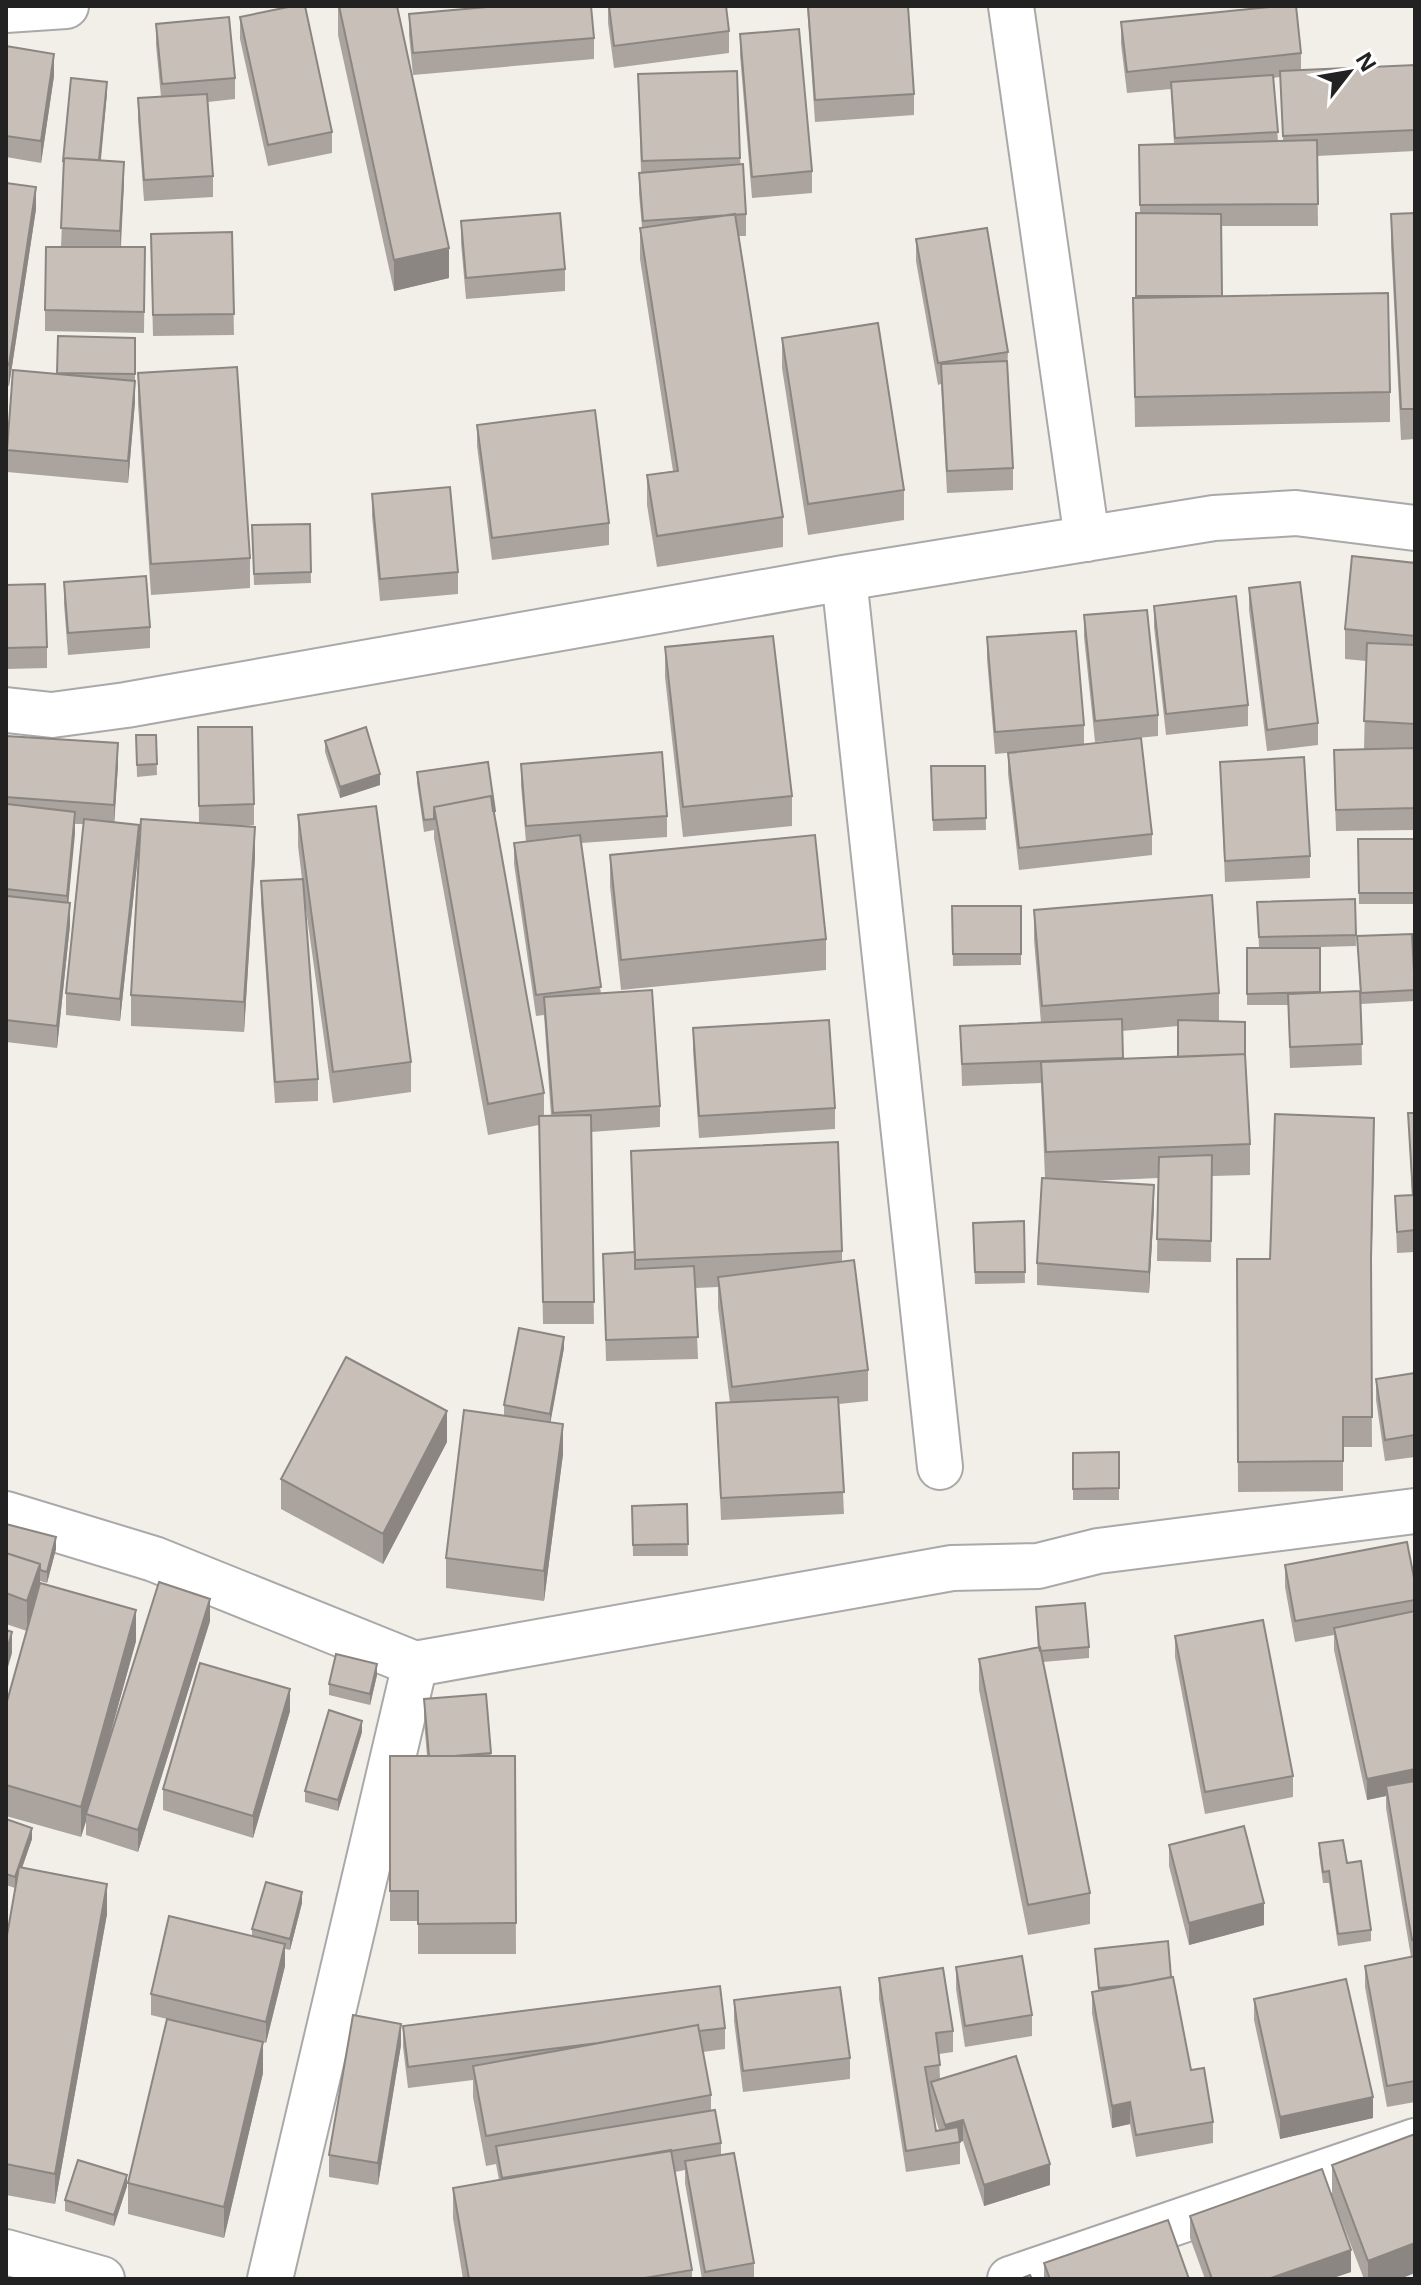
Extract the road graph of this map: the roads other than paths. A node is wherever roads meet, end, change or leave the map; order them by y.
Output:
1 (66, 6) edge
2 (1011, 6) edge
3 (6, 10) edge
4 (1415, 528) edge
5 (1087, 539) junction
6 (844, 578) junction
7 (6, 710) edge
8 (940, 1467) dead end
9 (1415, 1511) edge
10 (6, 1514) edge
11 (415, 1664) junction
12 (1415, 2141) edge
13 (6, 2252) edge
14 (84, 2277) edge
15 (270, 2279) edge
16 (1010, 2279) edge

1 - 3 street
2 - 5 street
4 - 5 street
5 - 6 street
6 - 7 street
6 - 8 street
9 - 11 street
10 - 11 street
11 - 15 street
12 - 16 street
13 - 14 street

